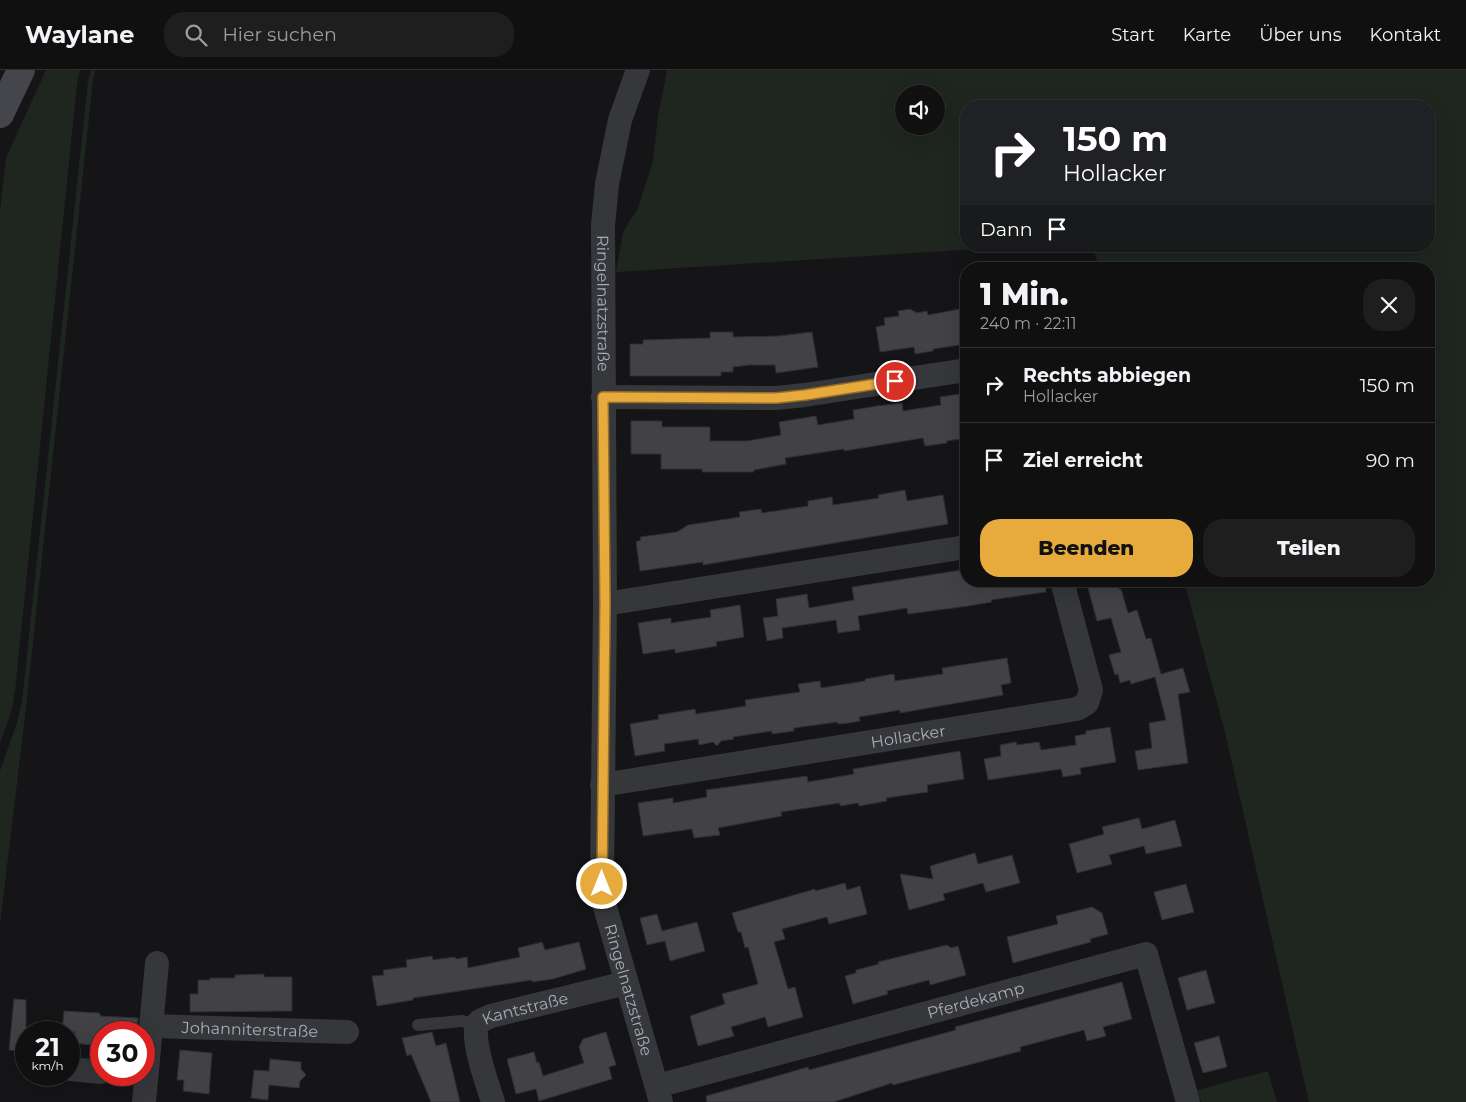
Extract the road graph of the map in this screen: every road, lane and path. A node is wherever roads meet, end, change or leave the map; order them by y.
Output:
1 (21, 70) edge
2 (638, 70) edge
3 (0, 114) edge
4 (960, 371) edge
5 (603, 397) junction
6 (960, 548) edge
7 (1064, 587) edge
8 (605, 604) junction
9 (602, 785) junction
10 (157, 963) dead end
11 (626, 983) junction
12 (152, 1021) edge
13 (418, 1025) dead end
14 (476, 1025) junction
15 (155, 1026) edge
16 (347, 1032) dead end
17 (145, 1086) edge
18 (659, 1094) edge
19 (144, 1102) edge
20 (493, 1102) edge
21 (1188, 1102) edge

1 - 3 main road
2 - 5 street, Ringelnatzstraße
4 - 5 street
5 - 8 street, Ringelnatzstraße
6 - 8 street
7 - 9 street, Hollacker
8 - 9 street, Ringelnatzstraße
9 - 11 street, Ringelnatzstraße
10 - 12 street
11 - 14 street, Kantstraße
11 - 18 street, Ringelnatzstraße
13 - 14 lane
14 - 20 street, Kantstraße
15 - 16 street, Johanniterstraße
17 - 19 street
18 - 21 street, Pferdekamp

